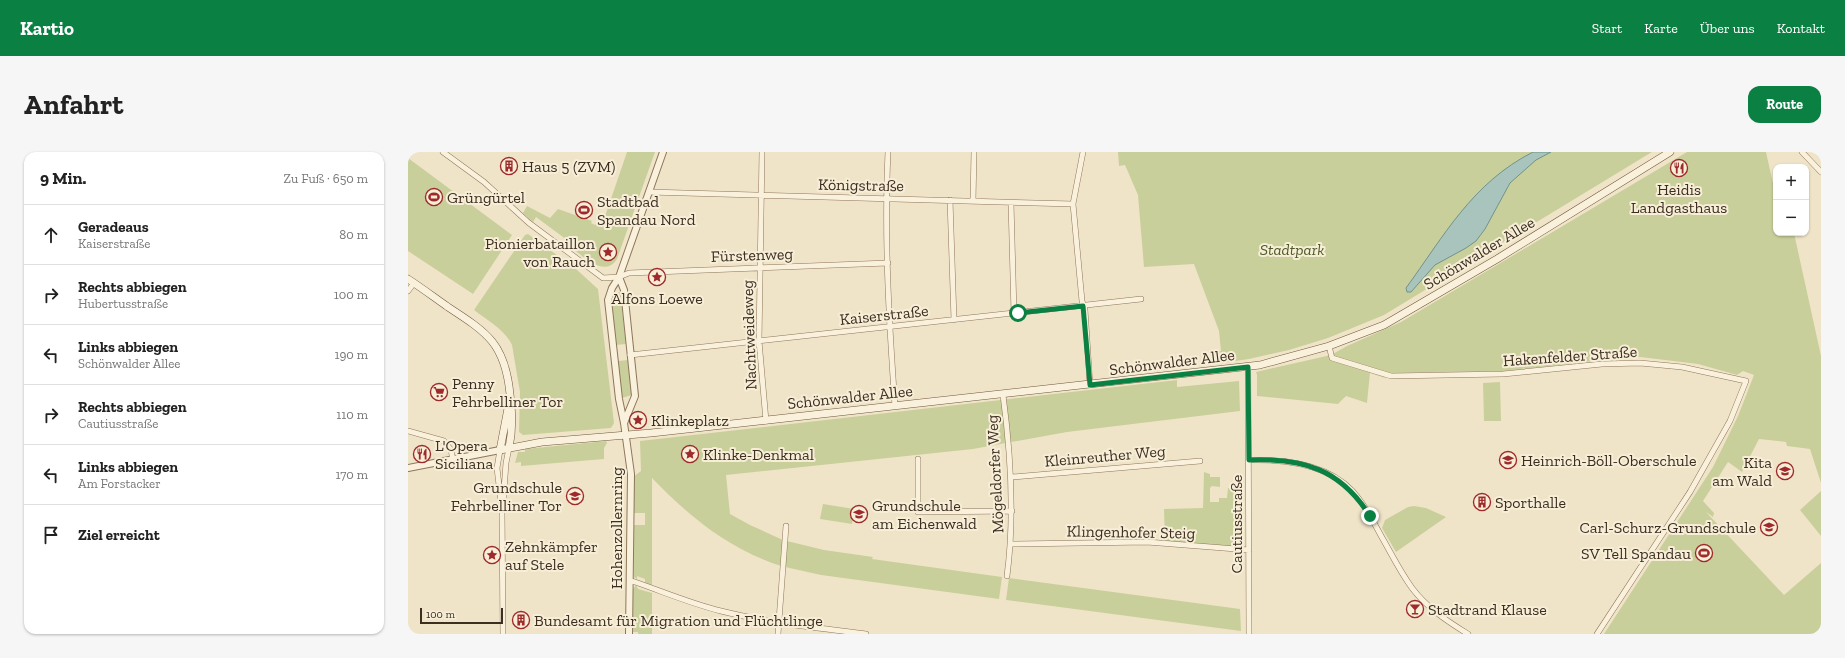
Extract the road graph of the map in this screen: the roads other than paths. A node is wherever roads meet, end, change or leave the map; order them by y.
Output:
1 (443, 152) edge
2 (663, 152) edge
3 (762, 152) edge
4 (888, 152) edge
5 (974, 152) edge
6 (1083, 152) edge
7 (1670, 152) edge
8 (1802, 152) edge
9 (1821, 172) edge
10 (649, 192) junction
11 (761, 195) junction
12 (887, 199) junction
13 (950, 200) junction
14 (973, 201) junction
15 (1011, 203) junction
16 (1073, 204) junction
17 (888, 263) junction
18 (760, 268) junction
19 (619, 277) junction
20 (411, 281) edge
21 (408, 291) edge
22 (1141, 299) dead end
23 (1083, 306) junction
24 (1014, 313) junction
25 (954, 320) junction
26 (889, 327) junction
27 (759, 341) junction
28 (1329, 346) junction
29 (630, 355) junction
30 (1248, 367) junction
31 (1090, 385) junction
32 (1003, 395) junction
33 (510, 398) junction
34 (895, 406) junction
35 (766, 420) junction
36 (624, 422) junction
37 (408, 431) edge
38 (626, 436) junction
39 (509, 448) junction
40 (500, 450) junction
41 (918, 459) dead end
42 (453, 460) junction
43 (1249, 460) junction
44 (1200, 461) dead end
45 (408, 468) edge
46 (1012, 477) junction
47 (502, 511) junction
48 (1012, 511) junction
49 (786, 526) dead end
50 (1012, 544) junction
51 (1249, 550) junction
52 (1007, 576) dead end
53 (630, 582) junction
54 (778, 622) junction
55 (503, 634) edge
56 (629, 634) edge
57 (778, 634) edge
58 (866, 634) edge
59 (1249, 634) edge
60 (1468, 634) edge
61 (1597, 634) edge

1 - 19 street
2 - 10 street, Hohenzollernring
3 - 11 street, Nachtweideweg
4 - 12 street
5 - 14 street
6 - 16 street
7 - 28 main road, Schönwalder Allee
8 - 9 street
10 - 11 street, Königstraße
10 - 19 street, Hohenzollernring
11 - 12 street, Königstraße
11 - 18 street, Nachtweideweg
12 - 13 street, Königstraße
12 - 17 street
13 - 14 street, Königstraße
13 - 25 street
14 - 15 street, Königstraße
15 - 16 street, Königstraße
15 - 24 street
16 - 23 street
17 - 18 street, Fürstenweg
17 - 26 street
18 - 19 street, Fürstenweg
18 - 27 street, Nachtweideweg
19 - 29 street
19 - 36 street, Hohenzollernring
20 - 21 street
20 - 33 main road
22 - 23 street, Kaiserstraße
23 - 24 street, Kaiserstraße
23 - 31 street
24 - 25 street, Kaiserstraße
25 - 26 street, Kaiserstraße
26 - 27 street, Kaiserstraße
26 - 34 street
27 - 29 street, Kaiserstraße
27 - 35 street, Nachtweideweg
28 - 30 main road, Schönwalder Allee
28 - 61 street, Hakenfelder Straße
29 - 36 street
30 - 31 main road, Schönwalder Allee
30 - 43 street, Cautiusstraße
31 - 32 main road, Schönwalder Allee
32 - 34 main road, Schönwalder Allee
32 - 46 street, Mögeldorfer Weg
33 - 39 main road
33 - 40 main road
34 - 35 main road, Schönwalder Allee
35 - 38 main road, Schönwalder Allee
36 - 38 street, Hohenzollernring
37 - 42 street
38 - 39 main road, Schönwalder Allee
38 - 53 street, Hohenzollernring
39 - 40 main road, Schönwalder Allee
39 - 47 street
40 - 42 street
40 - 47 street
41 - 48 street
42 - 45 street
43 - 51 street, Cautiusstraße
43 - 60 street
44 - 46 street, Kleinreuther Weg
46 - 48 street, Mögeldorfer Weg
47 - 55 street
48 - 50 street, Mögeldorfer Weg
49 - 54 street
50 - 51 street, Klingenhofer Steig
50 - 52 street, Mögeldorfer Weg
51 - 59 street, Cautiusstraße
53 - 54 street
53 - 56 street, Hohenzollernring
54 - 57 street
54 - 58 street

